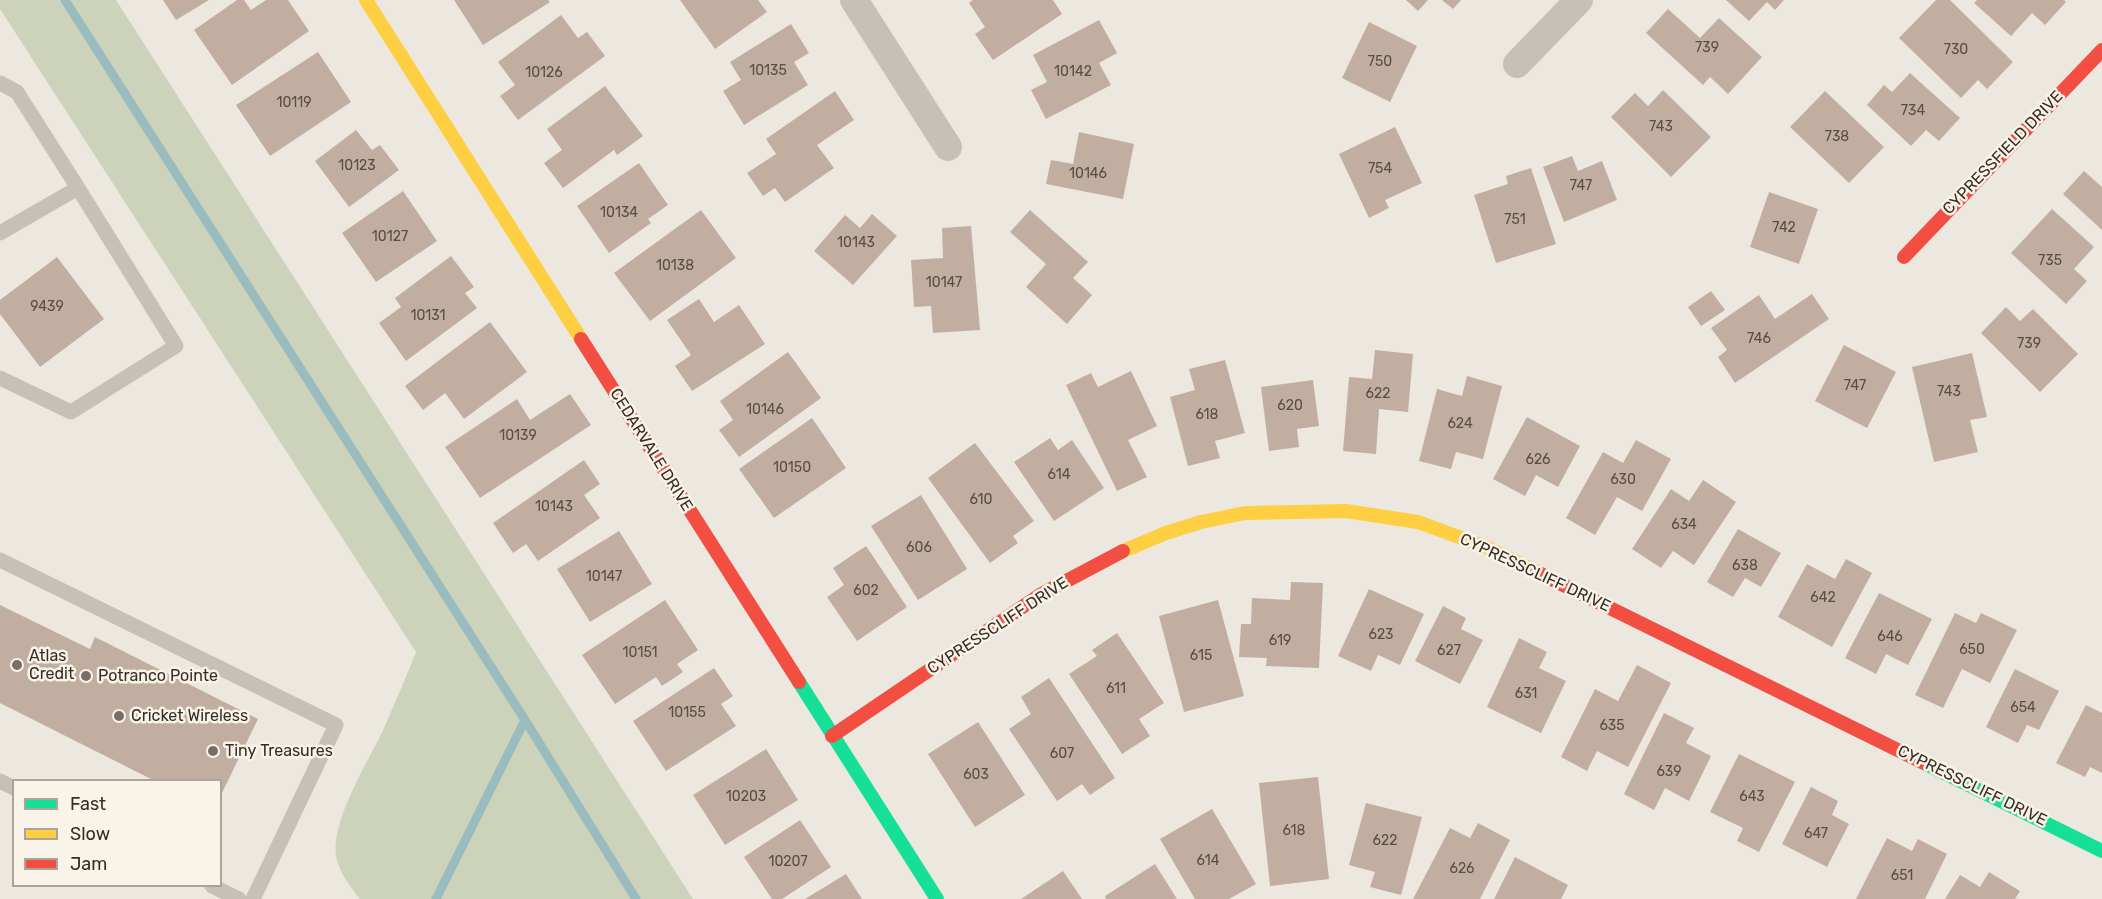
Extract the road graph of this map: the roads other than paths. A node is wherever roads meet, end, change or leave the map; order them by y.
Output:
1 (366, 0) edge
2 (855, 0) edge
3 (1579, 0) edge
4 (2102, 50) edge
5 (1517, 64) dead end
6 (0, 83) edge
7 (948, 147) dead end
8 (78, 188) junction
9 (0, 233) edge
10 (1904, 257) dead end
11 (0, 378) edge
12 (0, 560) edge
13 (832, 736) junction
14 (2102, 851) edge
15 (216, 887) edge
16 (239, 899) edge
17 (253, 899) edge
18 (937, 899) edge

1 - 13 street, CEDARVALE DRIVE
2 - 7 street
3 - 5 street
4 - 10 street, CYPRESSFIELD DRIVE
6 - 8 lane
8 - 9 lane
8 - 11 lane
12 - 17 lane
13 - 14 street, CYPRESSCLIFF DRIVE
13 - 18 street, CEDARVALE DRIVE
15 - 16 lane

